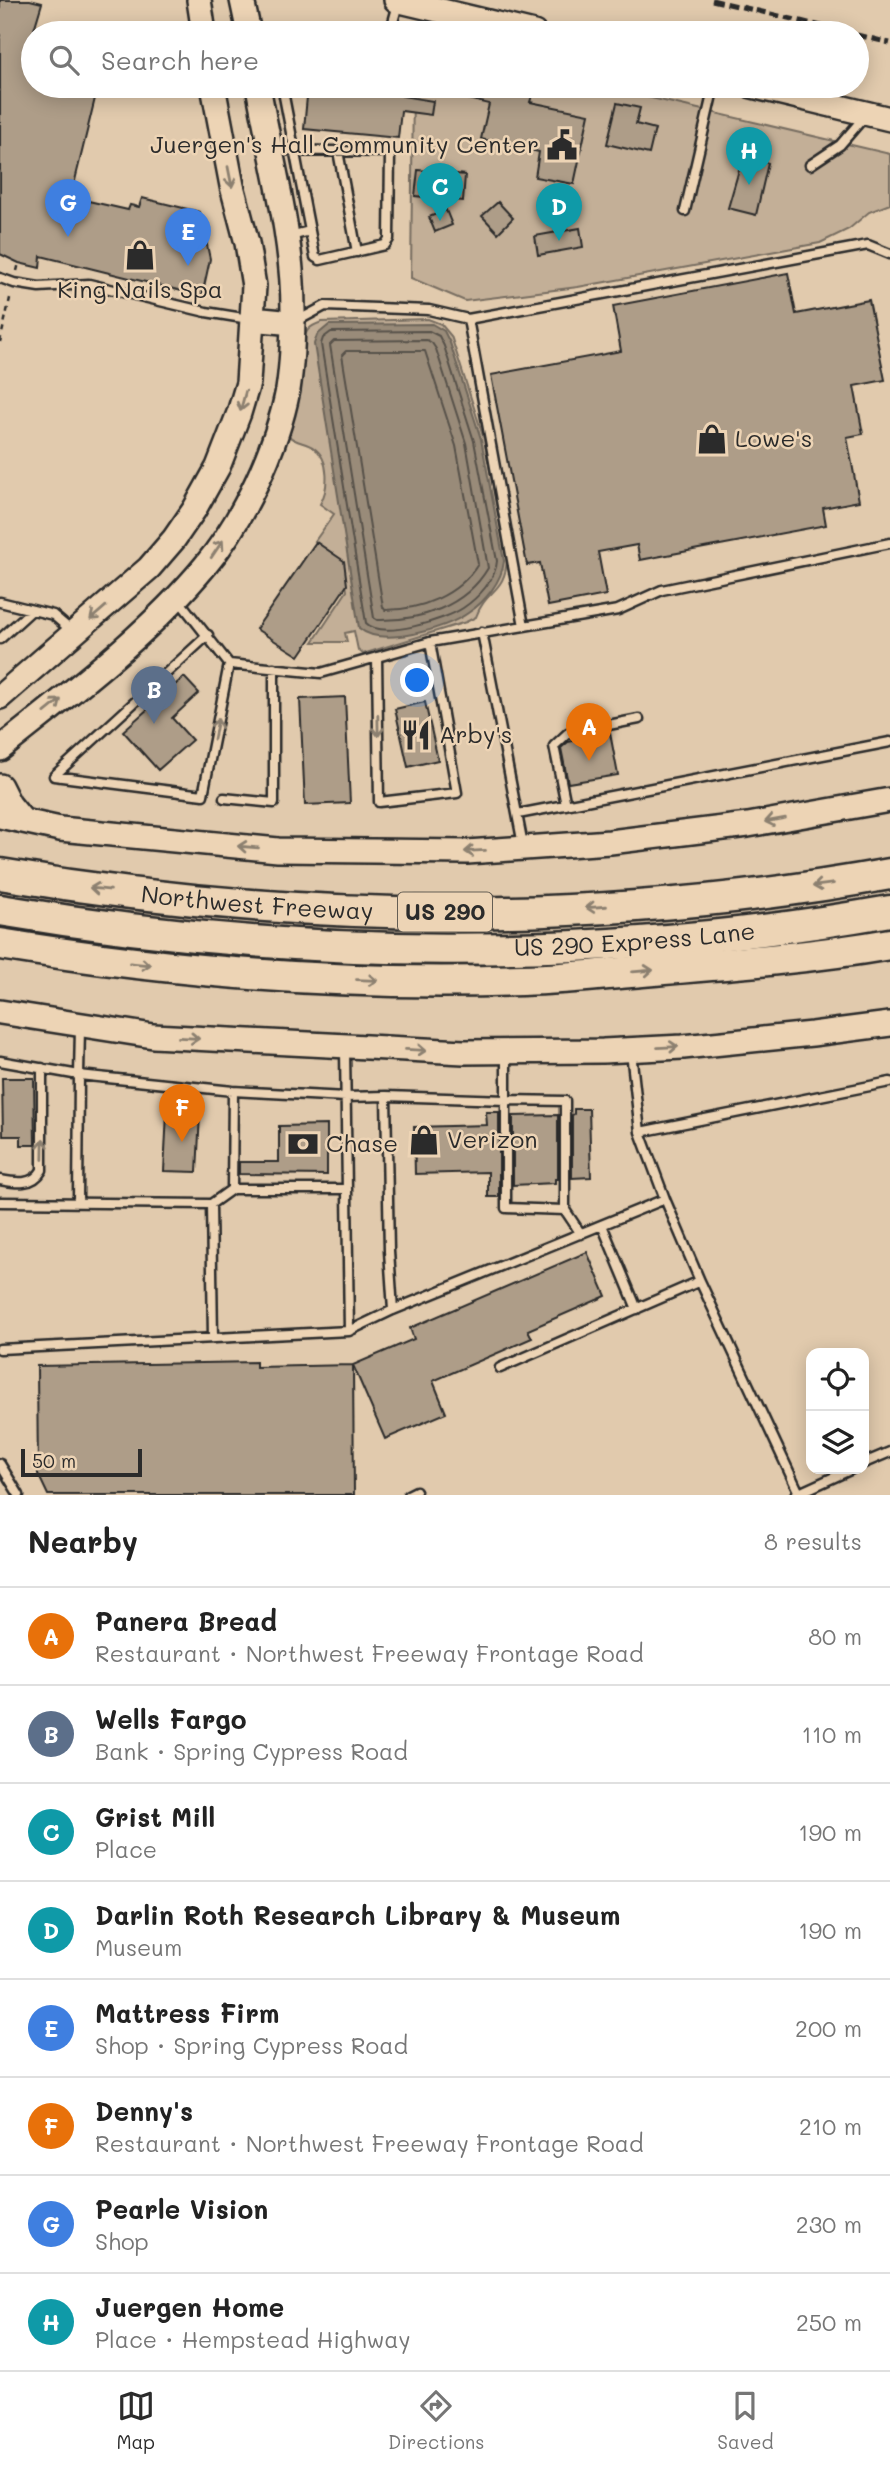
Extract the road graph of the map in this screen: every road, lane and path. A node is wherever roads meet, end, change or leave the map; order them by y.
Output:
1 (199, 0) edge
2 (242, 0) edge
3 (398, 0) edge
4 (202, 21) edge
5 (246, 21) edge
6 (393, 21) edge
7 (485, 21) edge
8 (215, 98) edge
9 (260, 98) edge
10 (284, 98) edge
11 (711, 98) edge
12 (803, 98) edge
13 (866, 113) junction
14 (890, 119) edge
15 (270, 150) junction
16 (294, 150) junction
17 (338, 151) junction
18 (810, 165) dead end
19 (685, 211) dead end
20 (310, 231) junction
21 (287, 237) junction
22 (357, 252) junction
23 (890, 254) edge
24 (19, 263) dead end
25 (0, 278) edge
26 (14, 283) junction
27 (468, 319) junction
28 (252, 320) junction
29 (293, 323) junction
30 (0, 342) edge
31 (890, 543) edge
32 (149, 568) junction
33 (177, 597) junction
34 (0, 602) edge
35 (32, 610) junction
36 (524, 626) junction
37 (482, 632) junction
38 (74, 633) junction
39 (208, 635) junction
40 (0, 639) edge
41 (430, 642) junction
42 (377, 657) junction
43 (229, 664) junction
44 (274, 668) junction
45 (0, 697) edge
46 (639, 719) dead end
47 (890, 742) edge
48 (0, 749) edge
49 (0, 786) edge
50 (224, 798) dead end
51 (890, 800) edge
52 (566, 805) junction
53 (518, 814) junction
54 (7, 818) edge
55 (524, 848) junction
56 (0, 874) edge
57 (890, 874) edge
58 (0, 910) edge
59 (890, 911) edge
60 (0, 944) edge
61 (890, 944) edge
62 (0, 1012) edge
63 (890, 1024) edge
64 (80, 1025) junction
65 (345, 1047) junction
66 (631, 1049) junction
67 (506, 1052) junction
68 (0, 1061) edge
69 (41, 1068) junction
70 (79, 1076) junction
71 (890, 1082) edge
72 (233, 1091) junction
73 (386, 1096) junction
74 (346, 1097) junction
75 (506, 1100) junction
76 (640, 1132) junction
77 (0, 1180) edge
78 (232, 1189) junction
79 (347, 1189) junction
80 (665, 1199) junction
81 (0, 1202) edge
82 (78, 1202) junction
83 (211, 1204) junction
84 (565, 1210) junction
85 (602, 1225) junction
86 (581, 1234) junction
87 (700, 1282) junction
88 (637, 1309) junction
89 (393, 1310) junction
90 (349, 1331) junction
91 (213, 1338) junction
92 (0, 1349) edge
93 (500, 1368) dead end
94 (890, 1452) edge
95 (869, 1462) edge
96 (0, 1464) edge
97 (841, 1474) edge
98 (797, 1494) edge
99 (19, 1495) edge

1 - 4 street
2 - 5 street
3 - 6 lane
3 - 7 street
8 -> 28 street
9 - 15 street
10 - 16 lane
11 - 19 lane
12 - 13 street
13 - 14 street
13 - 18 lane
15 - 16 lane
15 - 21 street
16 - 17 lane
16 - 20 lane
17 - 22 lane
17 - 22 lane
20 - 21 lane
20 - 22 lane
21 - 29 street
23 - 27 lane
24 - 26 path
25 - 26 lane
26 - 28 lane
26 - 30 path
27 - 29 lane
27 - 36 lane
28 - 29 street
28 -> 32 street
33 -> 29 street
31 - 36 lane
32 - 33 street
32 -> 38 street
33 - 39 lane
48 -> 33 street
34 - 35 lane
35 - 38 lane
35 - 40 lane
36 - 37 lane
37 - 41 lane
37 - 53 lane
38 - 45 street
39 - 43 lane
39 -> 43 lane
41 - 42 lane
42 -> 41 lane
42 - 44 lane
43 - 44 lane
44 - 50 lane
46 - 52 lane
47 - 52 lane
49 - 54 street
51 -> 55 street
52 - 53 lane
53 - 55 lane
55 -> 54 street
57 -> 56 highway, Northwest Freeway / US 290
58 - 59 highway, US 290 Express Lane
60 -> 61 highway
62 - 64 street
66 -> 63 street
64 -> 65 street
64 - 70 lane
65 -> 67 street
65 - 74 lane
66 - 67 street
66 - 76 lane
67 - 75 lane
68 - 69 lane
69 - 70 lane
77 -> 69 lane
70 - 72 lane
70 - 82 lane
71 - 76 lane
72 - 74 lane
72 - 78 lane
73 - 74 lane
73 - 75 lane
73 - 89 lane
74 - 79 lane
75 - 84 lane
75 - 84 lane
76 - 80 lane
78 - 79 lane
78 - 83 lane
79 - 90 lane
80 - 85 lane
80 - 87 lane
81 - 82 lane
82 - 83 lane
83 - 91 lane
84 - 86 lane
85 - 86 lane
85 - 88 lane
86 - 89 lane
87 - 88 lane
87 - 98 lane
88 - 93 lane
89 - 90 lane
90 - 91 lane
91 - 92 lane
94 - 95 lane
96 - 99 lane
97 - 98 lane

